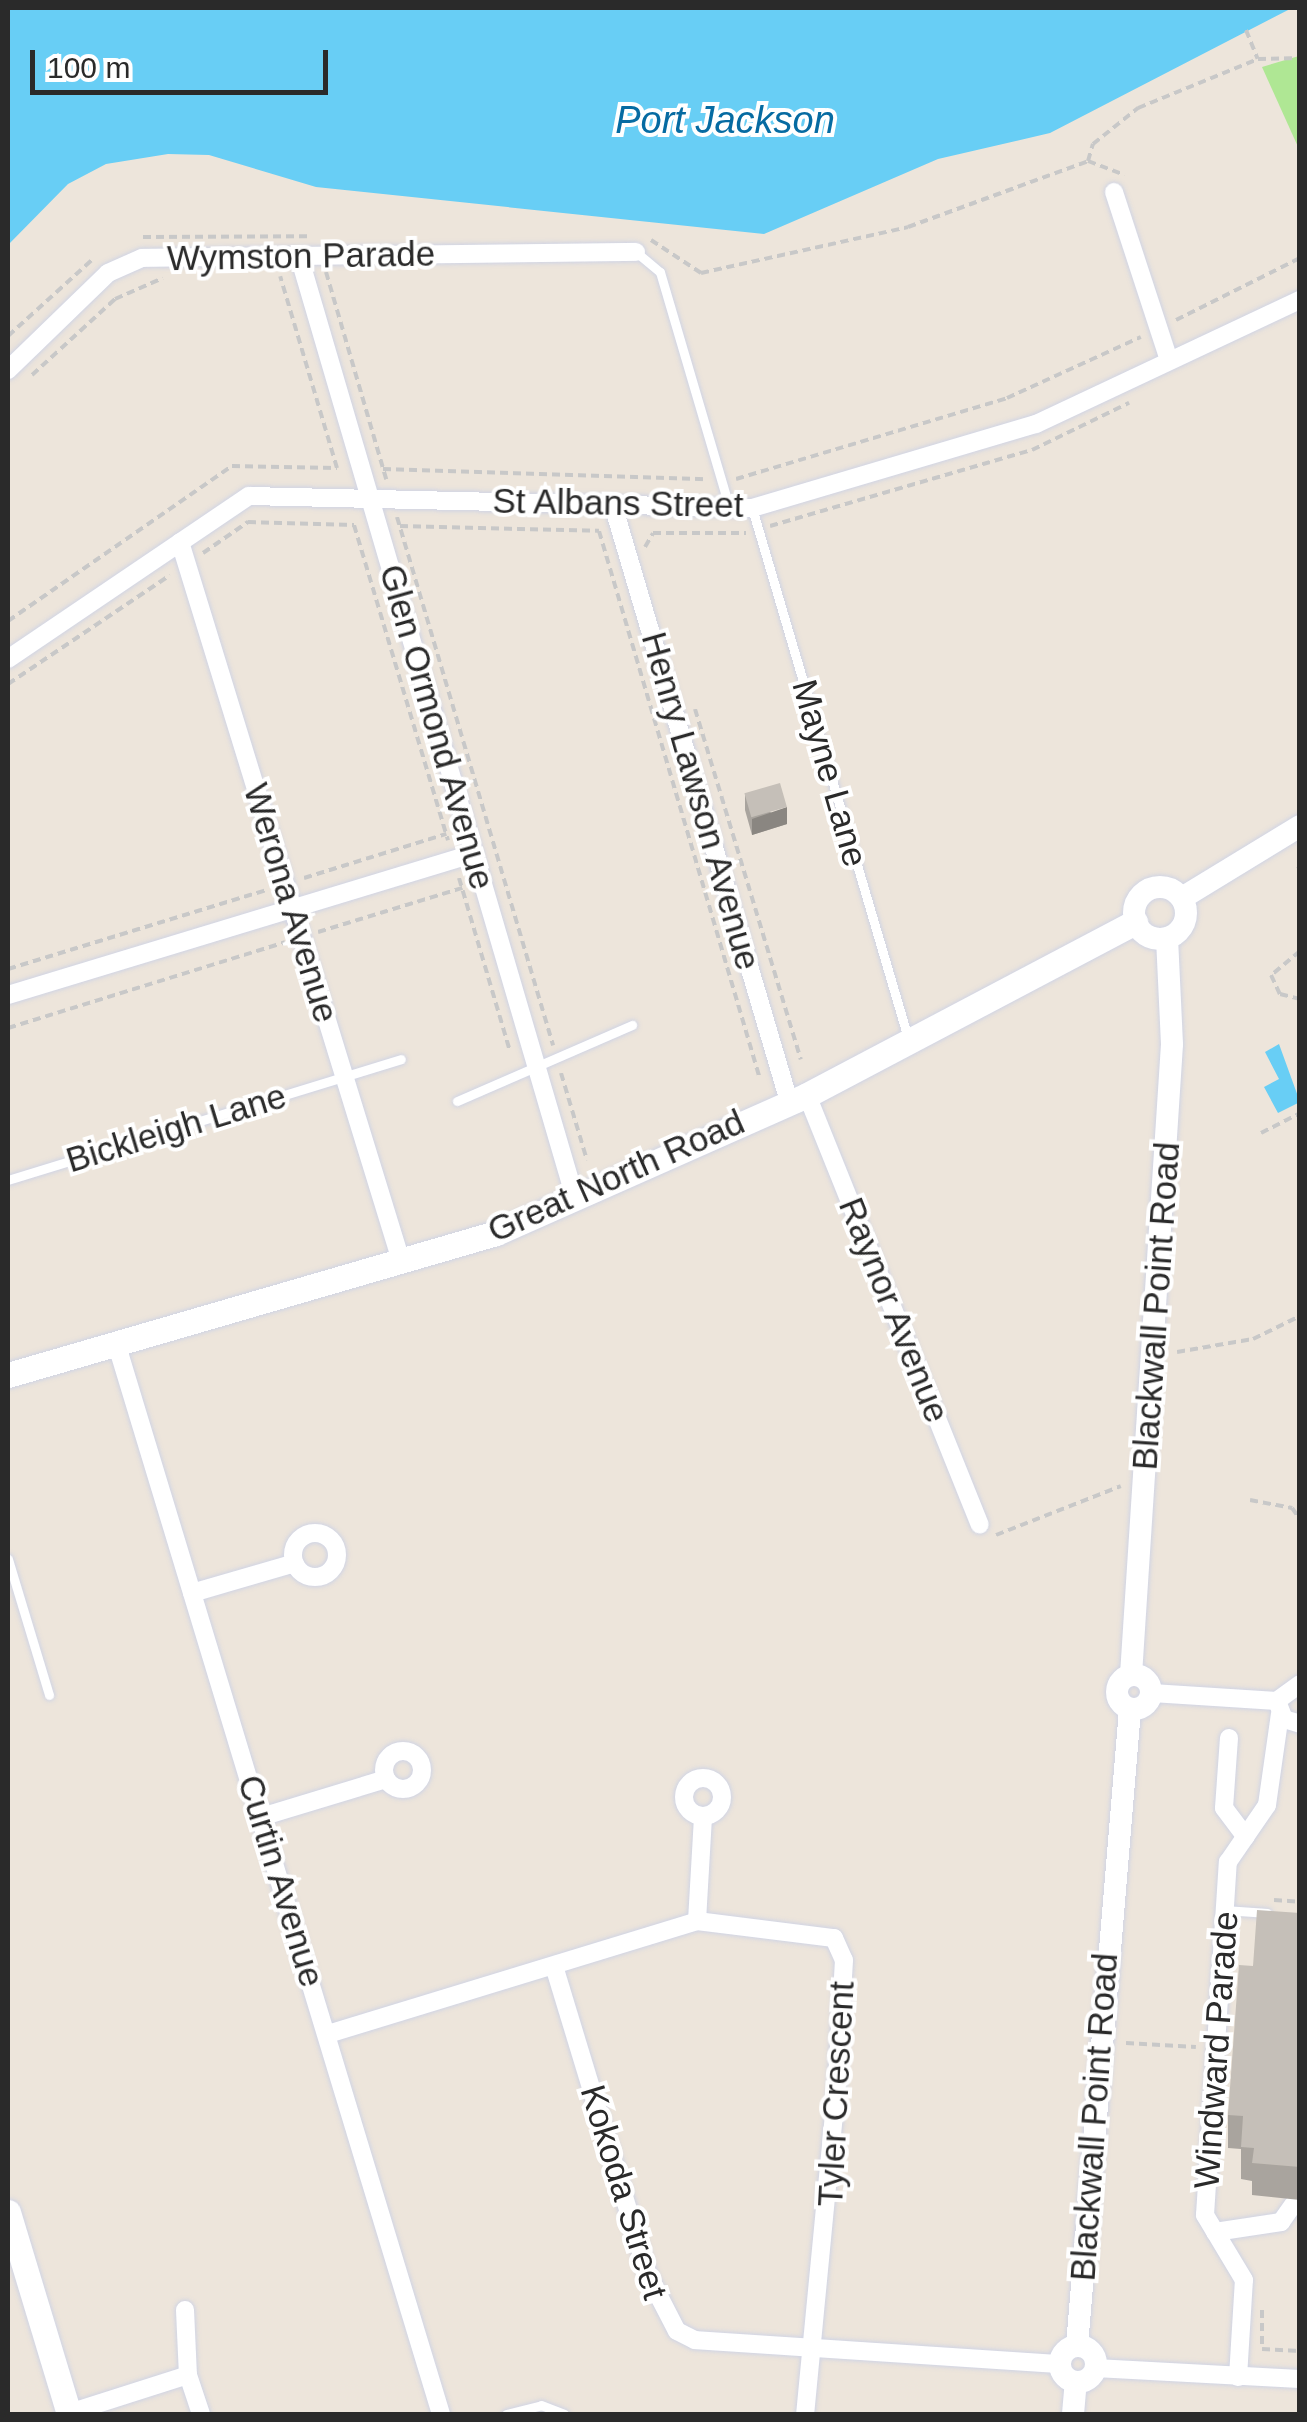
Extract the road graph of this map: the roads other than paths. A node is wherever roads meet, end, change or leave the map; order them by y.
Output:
1 (1114, 192) dead end
2 (636, 252) joint
3 (299, 256) junction
4 (1300, 300) edge
5 (1170, 360) junction
6 (15, 376) edge
7 (370, 498) junction
8 (613, 504) junction
9 (729, 508) junction
10 (752, 508) junction
11 (180, 542) junction
12 (8, 659) edge
13 (1300, 826) edge
14 (474, 853) junction
15 (1182, 898) junction
16 (292, 908) junction
17 (1135, 922) junction
18 (1167, 938) junction
19 (8, 995) edge
20 (632, 1025) dead end
21 (908, 1038) junction
22 (401, 1059) dead end
23 (537, 1066) junction
24 (344, 1076) junction
25 (798, 1096) junction
26 (457, 1101) dead end
27 (8, 1180) edge
28 (575, 1198) junction
29 (402, 1264) junction
30 (118, 1348) junction
31 (70, 1363) junction
32 (8, 1375) edge
33 (8, 1391) edge
34 (980, 1525) road end
35 (8, 1559) edge
36 (294, 1563) dead end
37 (192, 1593) junction
38 (1131, 1675) junction
39 (1300, 1684) edge
40 (1152, 1693) junction
41 (49, 1694) dead end
42 (1279, 1707) junction
43 (1130, 1709) junction
44 (1300, 1724) edge
45 (1229, 1738) dead end
46 (386, 1779) dead end
47 (703, 1816) dead end
48 (260, 1817) junction
49 (1246, 1837) junction
50 (1225, 1910) junction
51 (1284, 1914) edge
52 (698, 1922) junction
53 (554, 1966) junction
54 (328, 2034) junction
55 (1292, 2204) dead end
56 (8, 2212) edge
57 (1215, 2232) junction
58 (185, 2310) dead end
59 (1077, 2346) junction
60 (815, 2348) junction
61 (1060, 2364) junction
62 (1095, 2368) junction
63 (188, 2374) junction
64 (1238, 2377) junction
65 (1300, 2380) edge
66 (1076, 2382) junction
67 (69, 2414) edge
68 (201, 2414) edge
69 (441, 2414) edge
70 (506, 2414) edge
71 (564, 2414) edge
72 (805, 2414) edge
73 (1073, 2414) edge

1 - 5 street
2 - 3 street, Wymston Parade
2 - 9 lane
3 - 6 street, Wymston Parade
3 - 7 street, Glen Ormond Avenue
4 - 5 street, St Albans Street
5 - 10 street, St Albans Street
7 - 8 street, St Albans Street
7 - 11 street, St Albans Street
7 - 14 street, Glen Ormond Avenue
8 - 9 street, St Albans Street
8 - 25 street, Henry Lawson Avenue
9 - 10 street, St Albans Street
10 - 21 lane, Mayne Lane
11 - 12 street, St Albans Street
11 - 16 street, Werona Avenue
13 - 15 street
14 - 16 street
14 - 23 street, Glen Ormond Avenue
15 - 17 street
15 - 18 street
16 - 19 street
16 - 24 street, Werona Avenue
17 - 18 street
17 - 21 main road, Great North Road
18 - 38 street, Blackwall Point Road
20 - 23 lane
21 - 25 main road, Great North Road
22 - 24 lane, Bickleigh Lane
23 - 26 lane
23 - 28 street, Glen Ormond Avenue
24 - 27 lane, Bickleigh Lane
24 - 29 street, Werona Avenue
25 - 28 main road, Great North Road
25 - 34 street, Raynor Avenue
28 - 29 main road, Great North Road
29 - 30 main road, Great North Road
30 - 31 main road, Great North Road
30 - 37 street, Curtin Avenue
31 - 32 main road, Great North Road
31 - 33 main road, Great North Road
35 - 41 lane
36 - 37 street
37 - 48 street, Curtin Avenue
38 - 40 street
38 - 43 street, Blackwall Point Road
39 - 42 street
40 - 42 street
40 - 43 street
42 - 44 street
42 - 49 street, Windward Parade
43 - 59 street, Blackwall Point Road
45 - 49 street
46 - 48 street
47 - 52 street
48 - 54 street, Curtin Avenue
49 - 50 street, Windward Parade
50 - 51 lane
50 - 57 street, Windward Parade
52 - 53 street, Tyler Crescent
52 - 60 street, Tyler Crescent
53 - 54 street, Tyler Crescent
53 - 60 street, Kokoda Street
54 - 69 street, Curtin Avenue
55 - 57 street
56 - 67 main road
57 - 64 street, Windward Parade
58 - 63 street
59 - 61 street
59 - 62 street
60 - 61 street, Kokoda Street
60 - 72 street, Tyler Crescent
61 - 66 street
62 - 64 street
62 - 66 street
63 - 67 street
63 - 68 street
64 - 65 street
66 - 73 street
70 - 71 lane

